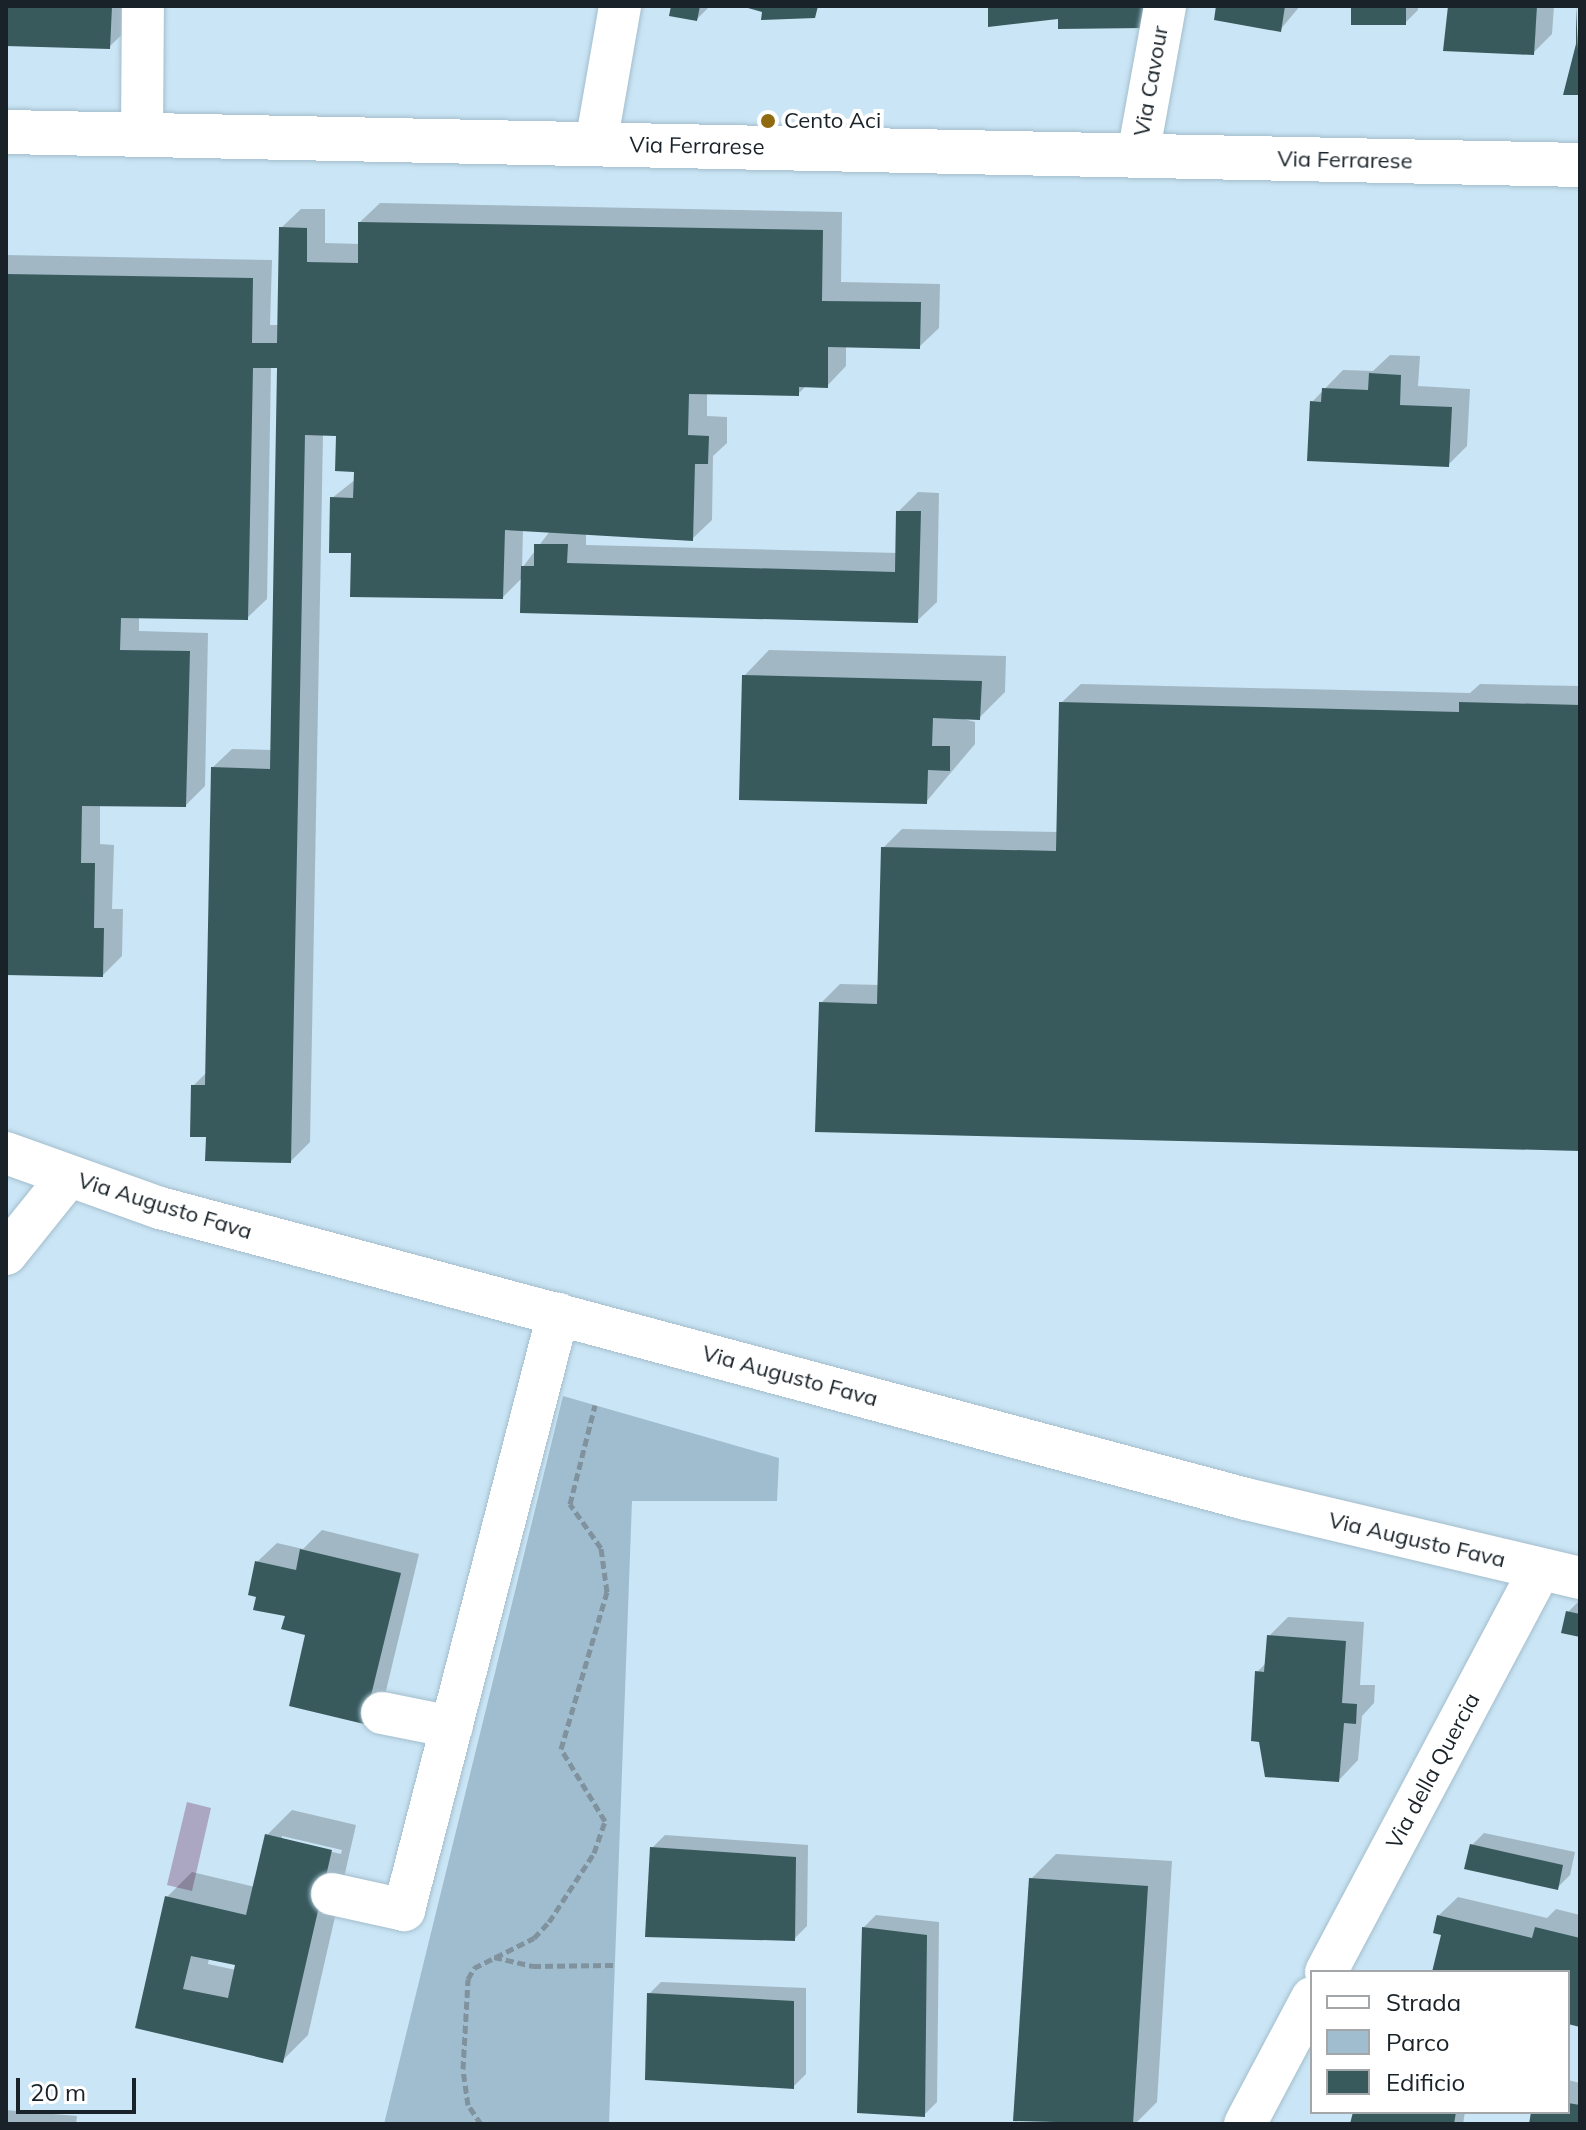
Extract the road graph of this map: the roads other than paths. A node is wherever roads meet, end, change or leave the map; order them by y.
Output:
1 (143, 6) edge
2 (620, 6) edge
3 (1165, 6) edge
4 (6, 132) edge
5 (142, 135) junction
6 (596, 144) junction
7 (1138, 155) junction
8 (1580, 165) edge
9 (6, 1153) edge
10 (68, 1177) junction
11 (6, 1254) edge
12 (558, 1314) junction
13 (1560, 1574) edge
14 (382, 1713) dead end
15 (452, 1727) junction
16 (332, 1894) dead end
17 (1327, 1970) edge
18 (1310, 2002) edge
19 (1245, 2124) edge

1 - 5 street
2 - 6 street
3 - 7 street, Via Cavour
4 - 5 main road, Via Ferrarese
5 - 6 main road, Via Ferrarese
6 - 7 main road, Via Ferrarese
7 - 8 main road, Via Ferrarese
9 - 10 street, Via Augusto Fava
10 - 11 street
10 - 12 street, Via Augusto Fava
12 - 13 street, Via Augusto Fava
12 - 15 street
13 - 17 street, Via della Quercia
14 - 15 street
15 - 16 street
18 - 19 street

